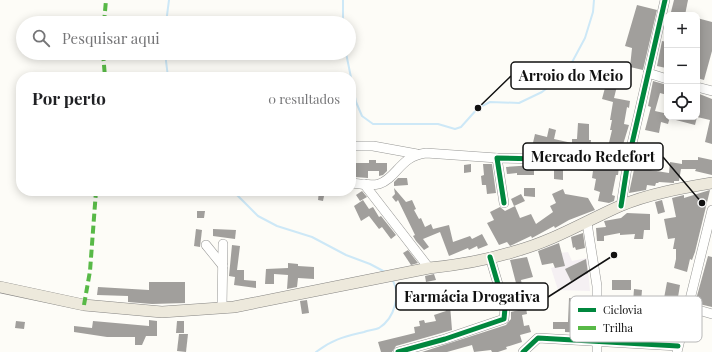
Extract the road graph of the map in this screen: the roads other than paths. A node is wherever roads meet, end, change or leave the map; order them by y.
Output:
1 (665, 0) edge
2 (648, 74) junction
3 (664, 78) edge
4 (700, 88) edge
5 (712, 91) edge
6 (356, 146) edge
7 (417, 154) junction
8 (497, 158) junction
9 (628, 161) junction
10 (356, 183) edge
11 (712, 183) edge
12 (364, 184) junction
13 (504, 203) dead end
14 (621, 206) junction
15 (712, 210) edge
16 (587, 223) junction
17 (223, 244) dead end
18 (206, 245) dead end
19 (490, 257) junction
20 (223, 266) junction
21 (430, 268) junction
22 (0, 287) edge
23 (597, 296) edge
24 (691, 296) edge
25 (222, 308) junction
26 (702, 311) edge
27 (712, 314) edge
28 (597, 347) edge
29 (678, 349) edge
30 (398, 352) edge
31 (523, 352) edge

1 - 2 street
2 - 3 street
2 - 9 street
4 - 5 street
6 - 7 street
7 - 8 street
7 - 12 street
8 - 9 street
8 - 13 street
9 - 14 street
10 - 12 street
11 - 14 main road
12 - 21 street
14 - 16 main road
15 - 24 street
16 - 19 main road
16 - 23 street
17 - 20 street
18 - 20 street
19 - 21 main road
19 - 30 street
20 - 25 street
21 - 25 main road
22 - 25 main road
26 - 27 street
28 - 29 street
28 - 31 street

